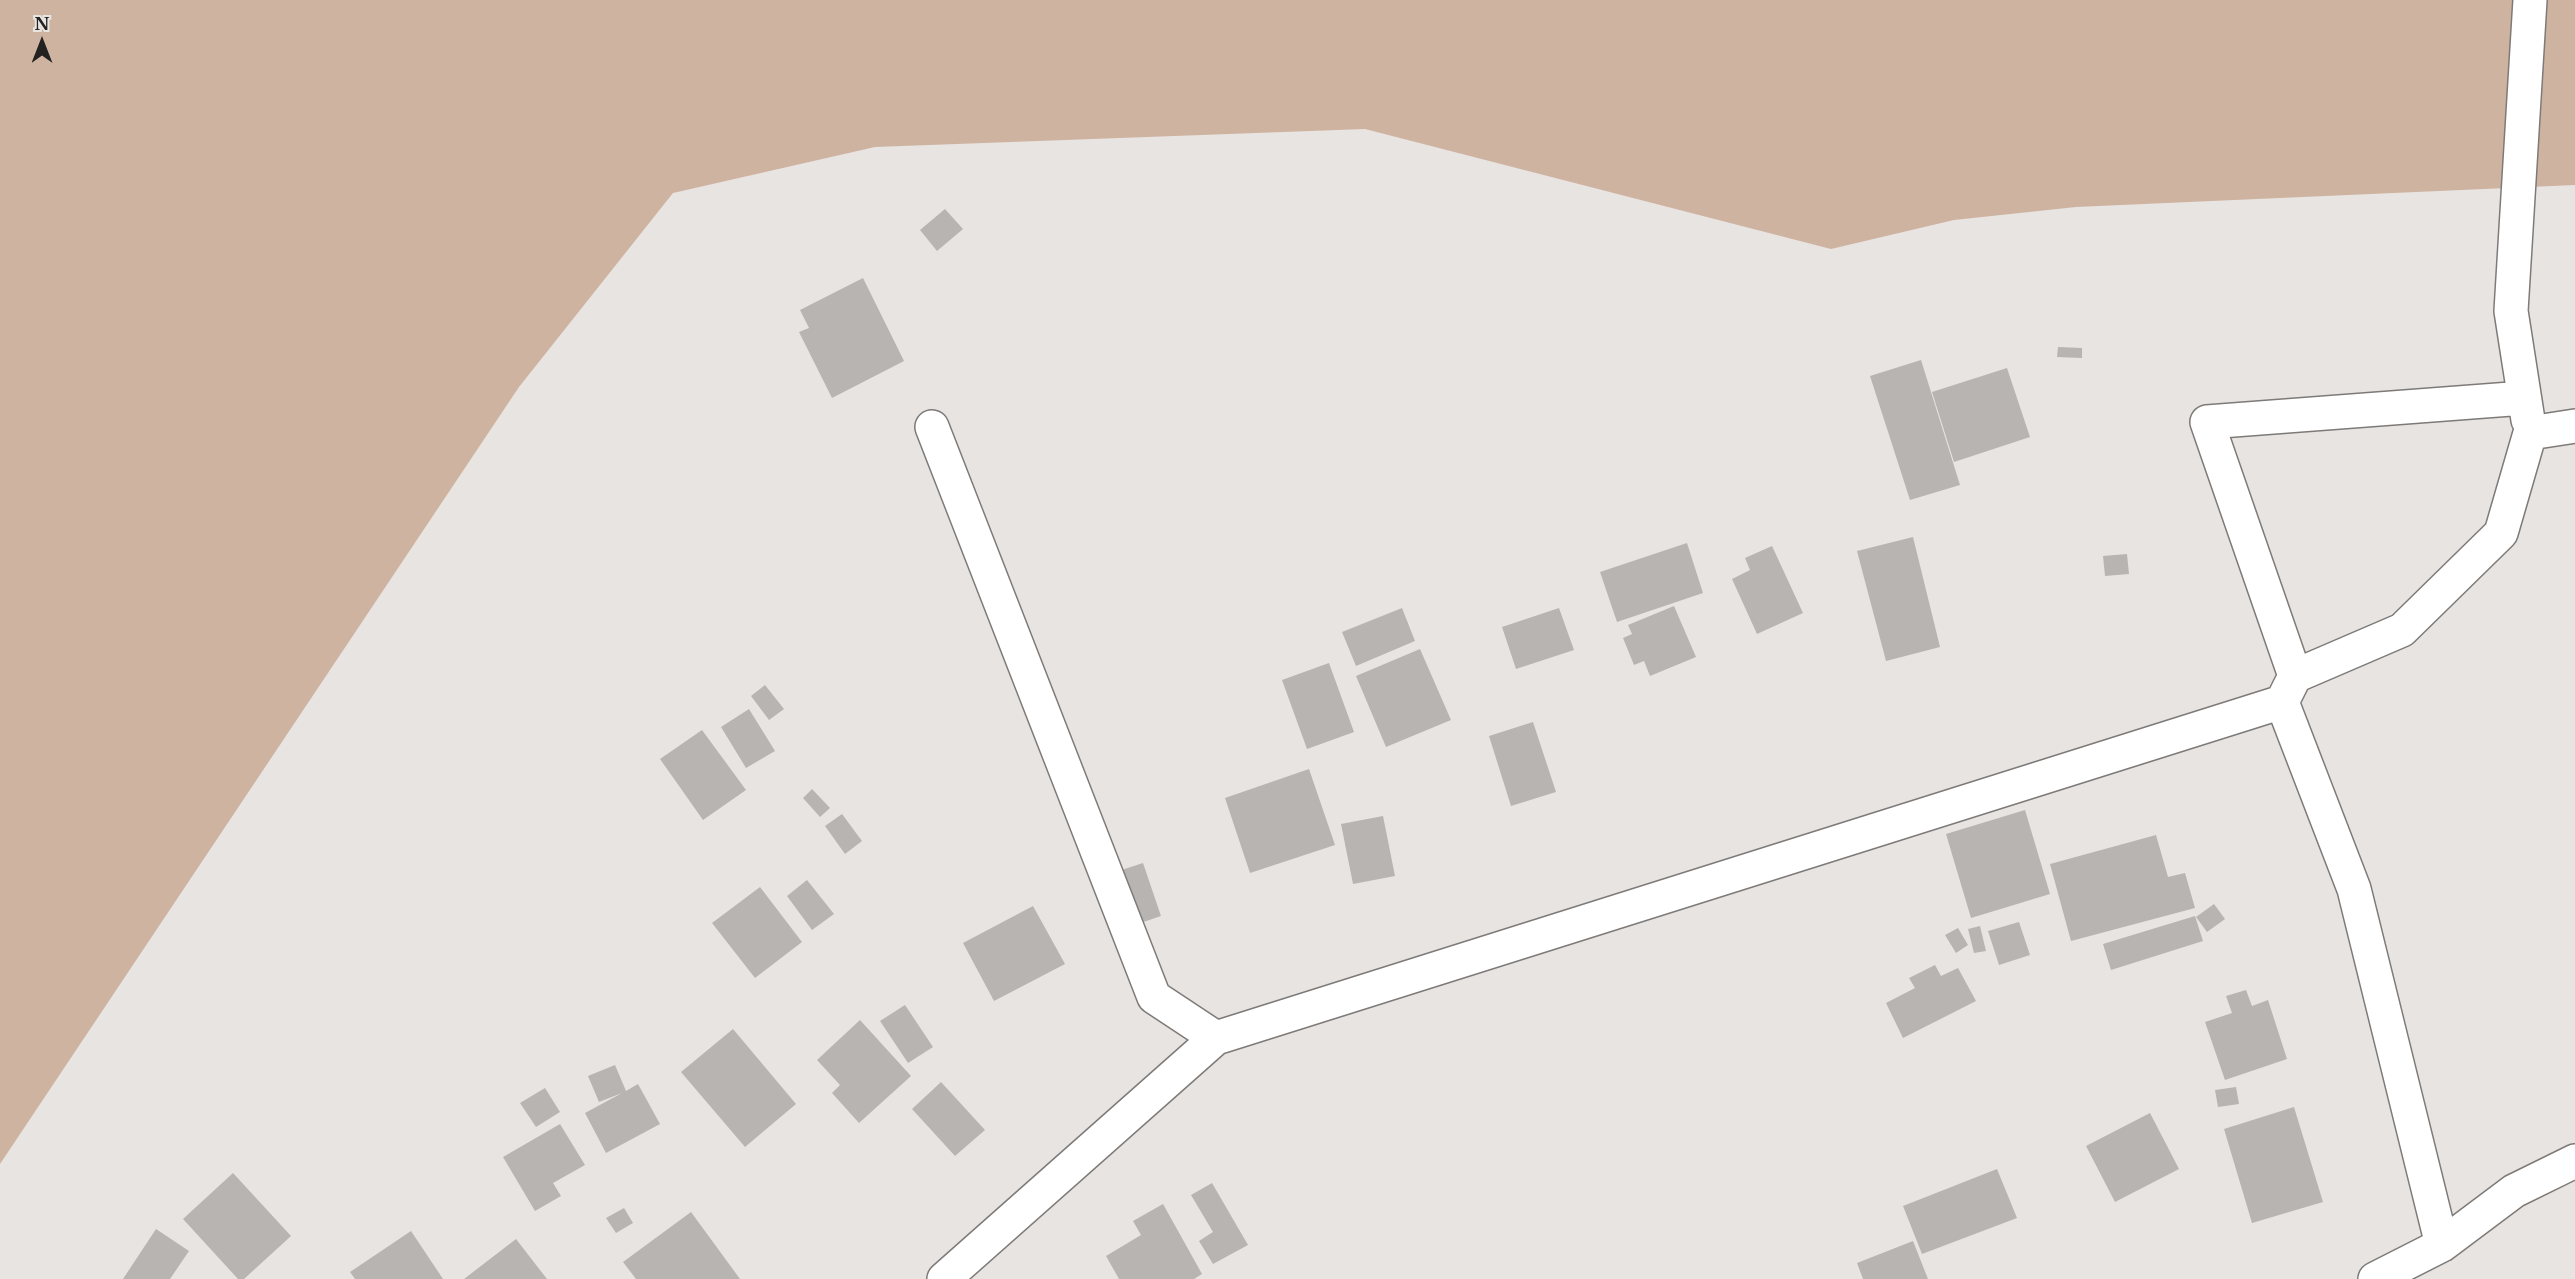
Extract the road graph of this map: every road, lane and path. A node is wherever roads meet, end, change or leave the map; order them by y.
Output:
1 (2530, 0) edge
2 (2524, 398) junction
3 (2575, 426) edge
4 (932, 427) dead end
5 (2530, 433) junction
6 (2289, 689) junction
7 (1216, 1038) junction
8 (2575, 1161) edge
9 (2442, 1245) junction
10 (944, 1279) edge
11 (2375, 1279) edge

1 - 2 street
2 - 5 street
2 - 6 street
3 - 5 street
4 - 7 street
5 - 6 street
6 - 7 street
6 - 9 street
7 - 10 street
8 - 9 street
9 - 11 street

